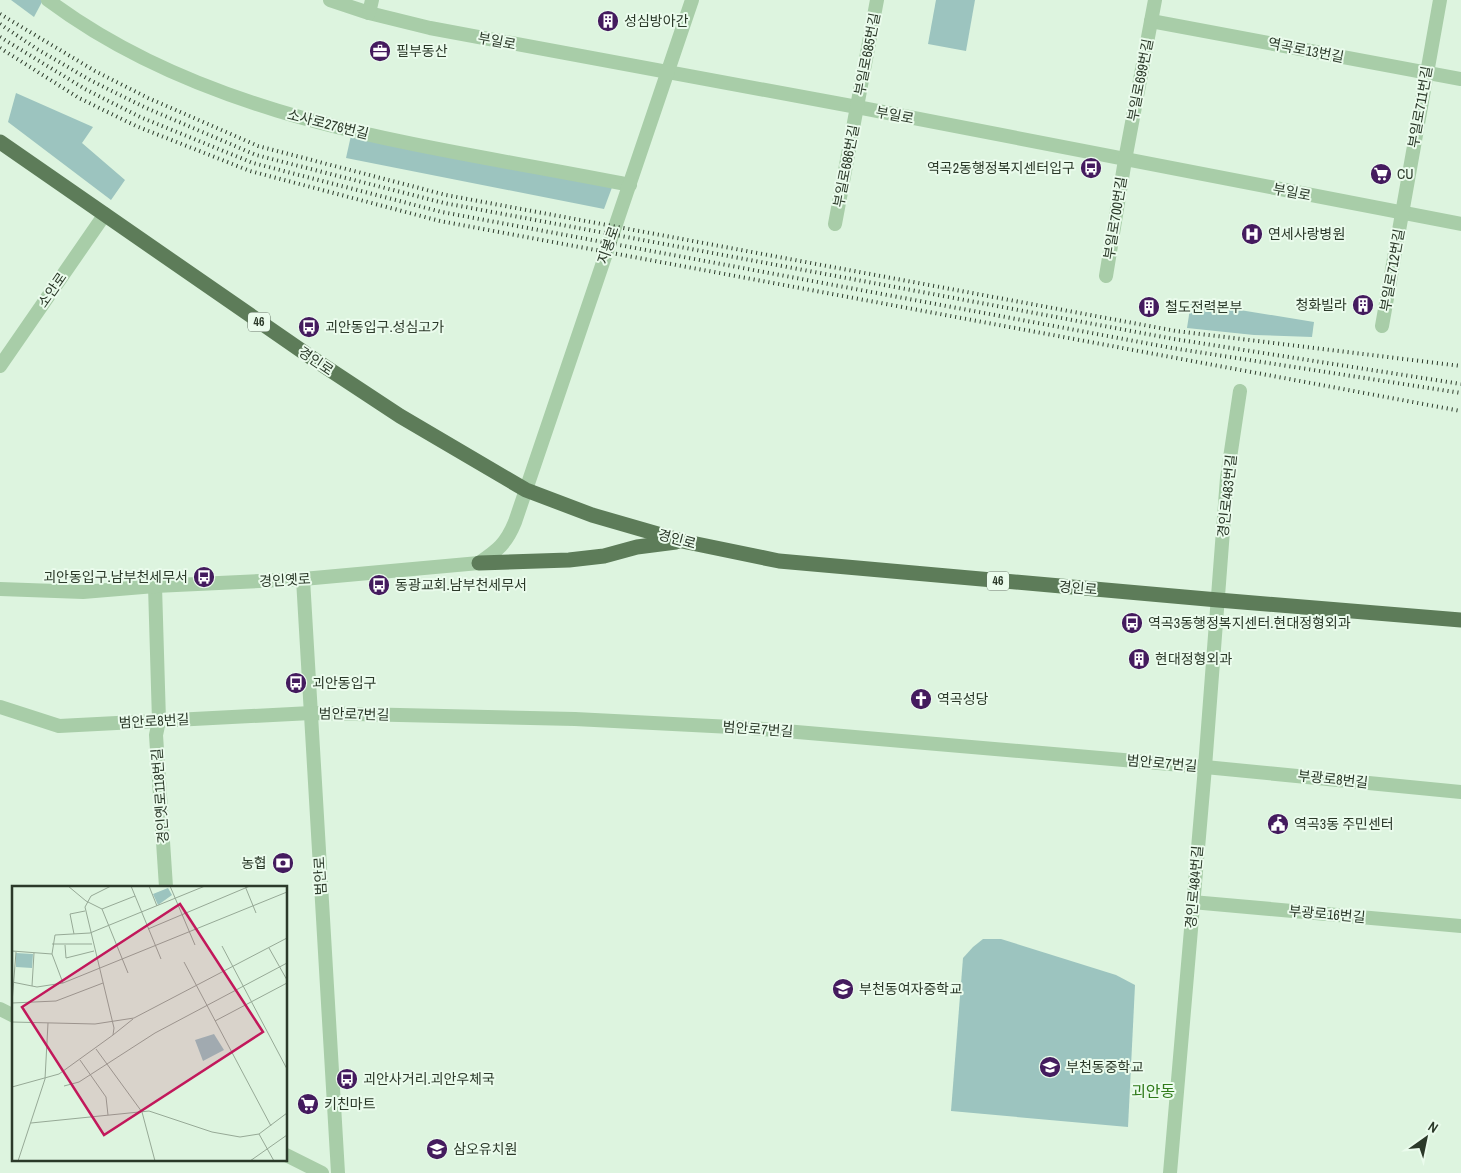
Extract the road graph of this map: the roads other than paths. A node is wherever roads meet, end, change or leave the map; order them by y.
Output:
1 (48, 0) edge
2 (330, 0) edge
3 (692, 0) edge
4 (877, 0) edge
5 (1155, 0) edge
6 (1440, 0) edge
7 (370, 7) edge
8 (1151, 21) junction
9 (1426, 72) junction
10 (1461, 79) edge
11 (857, 107) junction
12 (0, 142) edge
13 (1125, 160) junction
14 (630, 185) dead end
15 (1402, 213) junction
16 (105, 214) junction
17 (835, 224) dead end
18 (1461, 224) edge
19 (1106, 276) dead end
20 (1382, 326) dead end
21 (0, 366) edge
22 (1240, 391) dead end
23 (526, 490) junction
24 (682, 541) junction
25 (479, 563) junction
26 (303, 579) junction
27 (155, 586) junction
28 (0, 588) edge
29 (1218, 600) junction
30 (1461, 620) edge
31 (0, 707) edge
32 (311, 714) junction
33 (159, 721) junction
34 (1205, 767) junction
35 (1461, 792) edge
36 (166, 886) edge
37 (1192, 902) junction
38 (1461, 926) edge
39 (0, 1009) edge
40 (12, 1015) edge
41 (288, 1156) edge
42 (322, 1173) edge
43 (338, 1173) edge
44 (1170, 1173) edge

1 - 14 street, 소사로276번길
2 - 7 street, 부일로
3 - 23 street, 지봉로
4 - 11 street, 부일로685번길
5 - 8 street, 부일로699번길
6 - 9 street, 부일로711번길
7 - 11 street, 부일로
8 - 9 street, 역곡로13번길
8 - 13 street, 부일로699번길
9 - 10 street, 역곡로13번길
9 - 15 street, 부일로711번길
11 - 13 street, 부일로
11 - 17 street, 부일로686번길
12 - 16 main road, 경인로 / 46
13 - 15 street, 부일로
13 - 19 street, 부일로700번길
15 - 18 street, 부일로
15 - 20 street, 부일로712번길
16 - 21 street, 소안로
16 - 23 main road, 경인로 / 46
22 - 29 street, 경인로483번길
23 - 24 main road, 경인로 / 46
23 - 25 street
24 - 25 main road
24 - 29 main road, 경인로 / 46
25 - 26 street, 경인옛로
26 - 27 street, 경인옛로
26 - 32 street, 범안로
27 - 28 street, 경인옛로
27 - 33 street, 경인옛로118번길
29 - 30 main road, 경인로 / 46
29 - 34 street, 경인로484번길
31 - 33 street, 범안로8번길
32 - 33 street, 범안로8번길
32 - 34 street, 범안로7번길
32 - 43 street, 범안로
33 - 36 street, 경인옛로118번길
34 - 35 street, 부광로8번길
34 - 37 street, 경인로484번길
37 - 38 street, 부광로16번길
37 - 44 street, 경인로484번길
39 - 40 street
41 - 42 street

